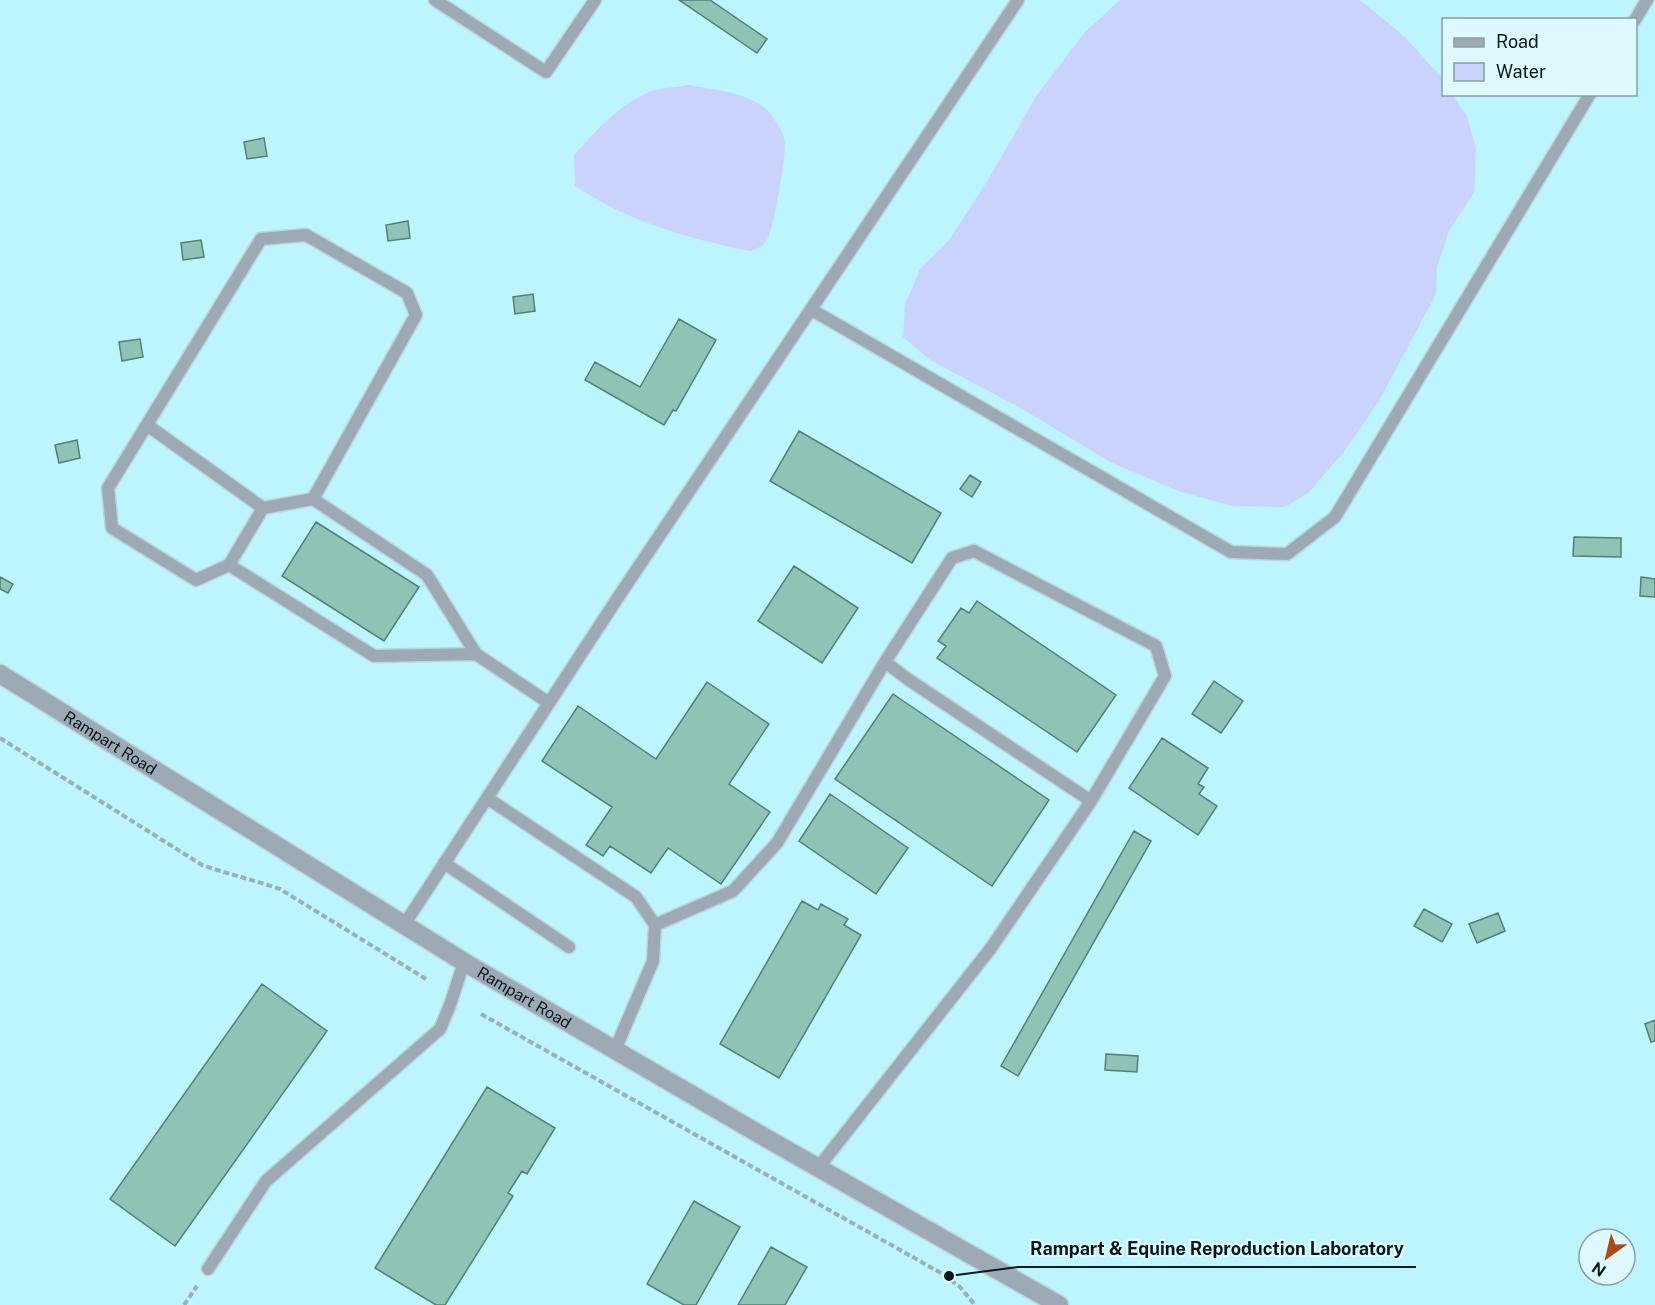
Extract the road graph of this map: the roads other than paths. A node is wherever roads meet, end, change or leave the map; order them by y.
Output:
1 (435, 0) edge
2 (594, 0) edge
3 (1018, 0) edge
4 (1647, 0) edge
5 (1636, 18) edge
6 (1589, 96) edge
7 (812, 310) junction
8 (147, 425) junction
9 (313, 499) junction
10 (263, 508) junction
11 (229, 565) junction
12 (476, 654) junction
13 (885, 662) junction
14 (0, 674) edge
15 (549, 703) junction
16 (487, 798) junction
17 (1091, 801) junction
18 (444, 863) junction
19 (404, 925) junction
20 (655, 925) junction
21 (569, 948) dead end
22 (464, 962) junction
23 (615, 1050) junction
24 (818, 1168) junction
25 (208, 1269) dead end
26 (1059, 1305) edge

1 - 2 lane
3 - 7 lane
4 - 5 lane
6 - 7 lane
7 - 15 lane
8 - 9 lane
8 - 10 lane
8 - 11 lane
9 - 10 lane
9 - 12 lane
10 - 11 lane
11 - 12 lane
12 - 15 lane
13 - 17 lane
13 - 17 lane
13 - 20 lane
14 - 19 street, Rampart Road
15 - 16 lane
16 - 18 lane
16 - 20 lane
17 - 24 lane
18 - 19 lane
18 - 21 lane
19 - 22 street, Rampart Road
20 - 23 lane
22 - 23 street, Rampart Road
22 - 25 lane
23 - 24 street, Rampart Road
24 - 26 street, Rampart Road

